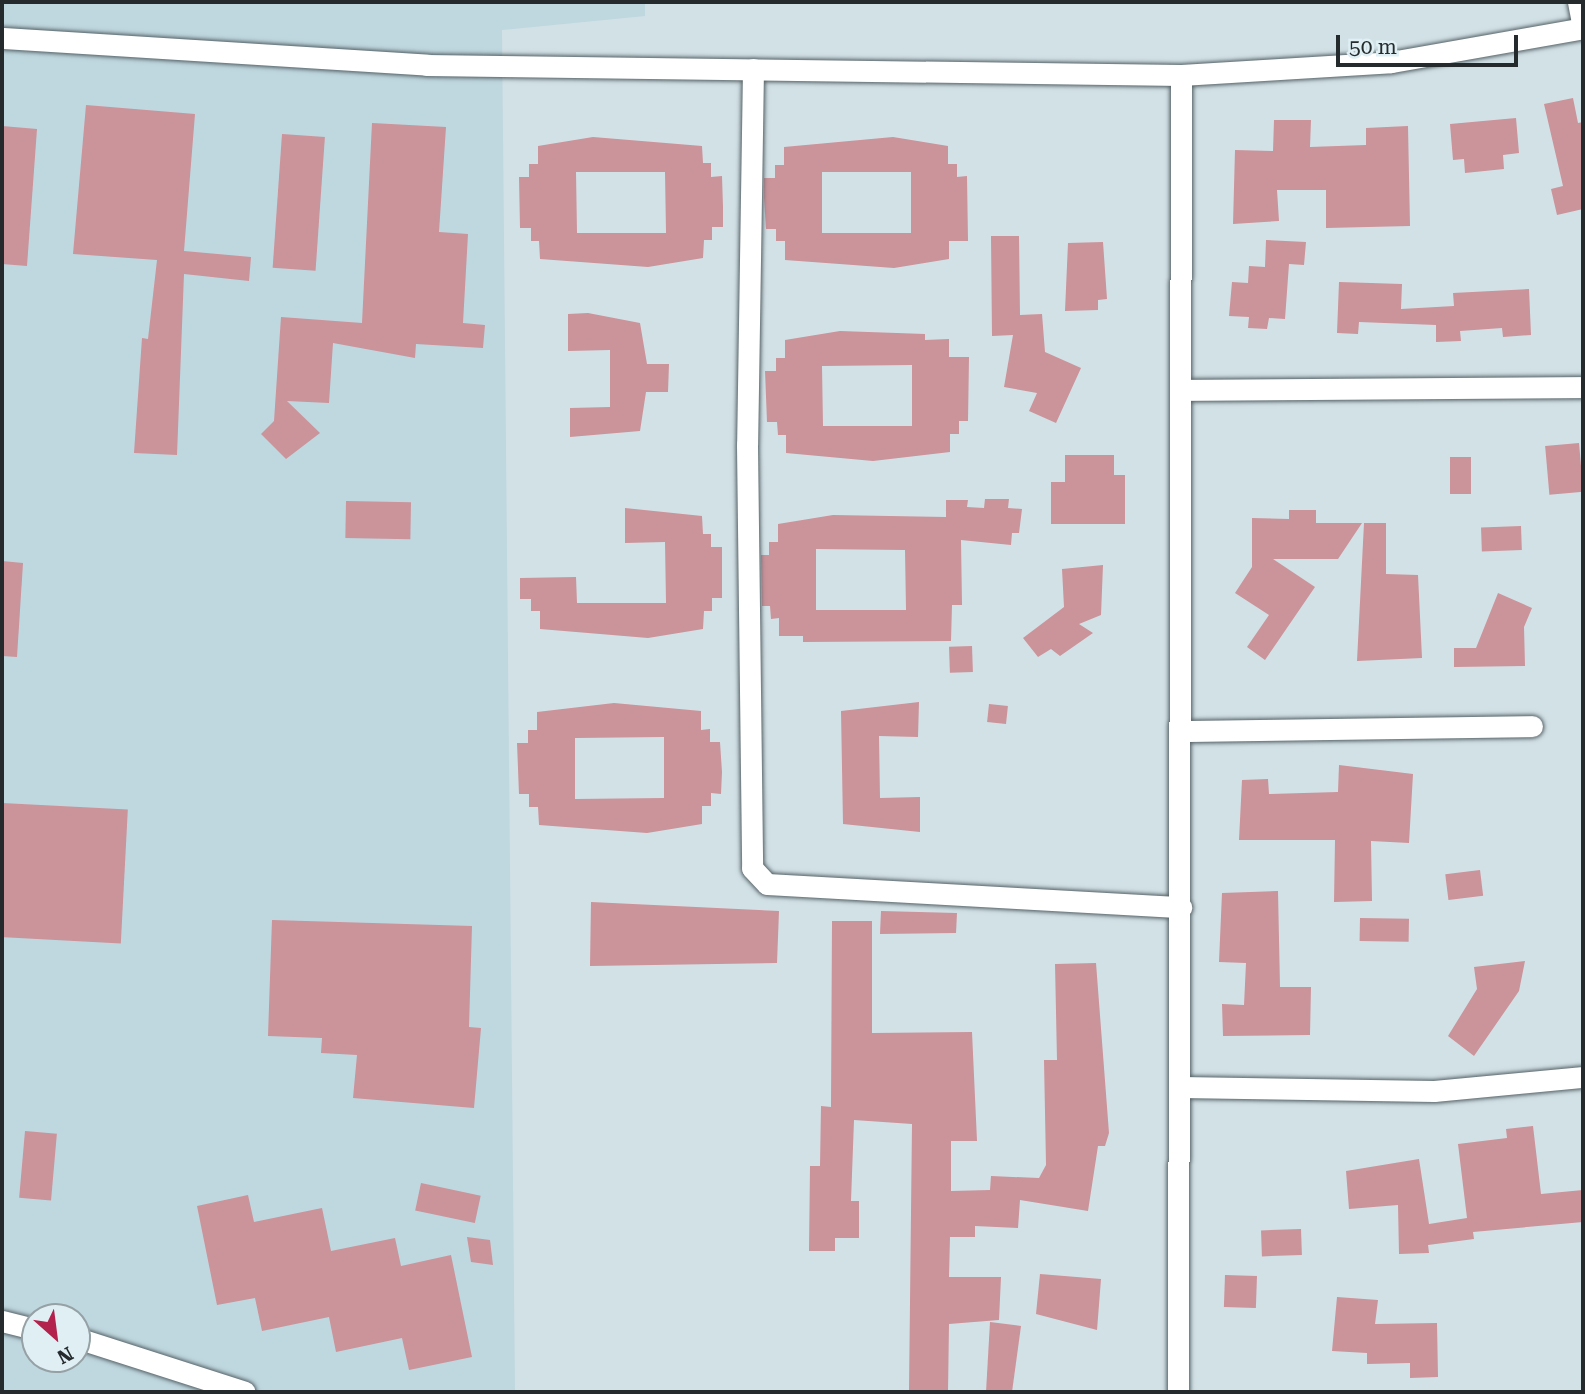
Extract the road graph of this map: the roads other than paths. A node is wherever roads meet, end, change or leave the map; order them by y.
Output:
1 (1578, 2) edge
2 (1583, 28) edge
3 (2, 38) edge
4 (753, 69) junction
5 (1181, 75) junction
6 (1583, 387) edge
7 (1180, 390) junction
8 (1532, 726) dead end
9 (1181, 731) junction
10 (1181, 907) junction
11 (1583, 1077) edge
12 (1180, 1087) junction
13 (2, 1321) edge
14 (21, 1326) edge
15 (91, 1342) edge
16 (245, 1392) edge
17 (1178, 1392) edge

1 - 2 street
2 - 5 street
3 - 4 street
4 - 5 street
4 - 10 street
5 - 7 street
6 - 7 street
7 - 9 street
8 - 9 street
9 - 10 street
10 - 12 street
11 - 12 street
12 - 17 street
13 - 14 street
15 - 16 street

